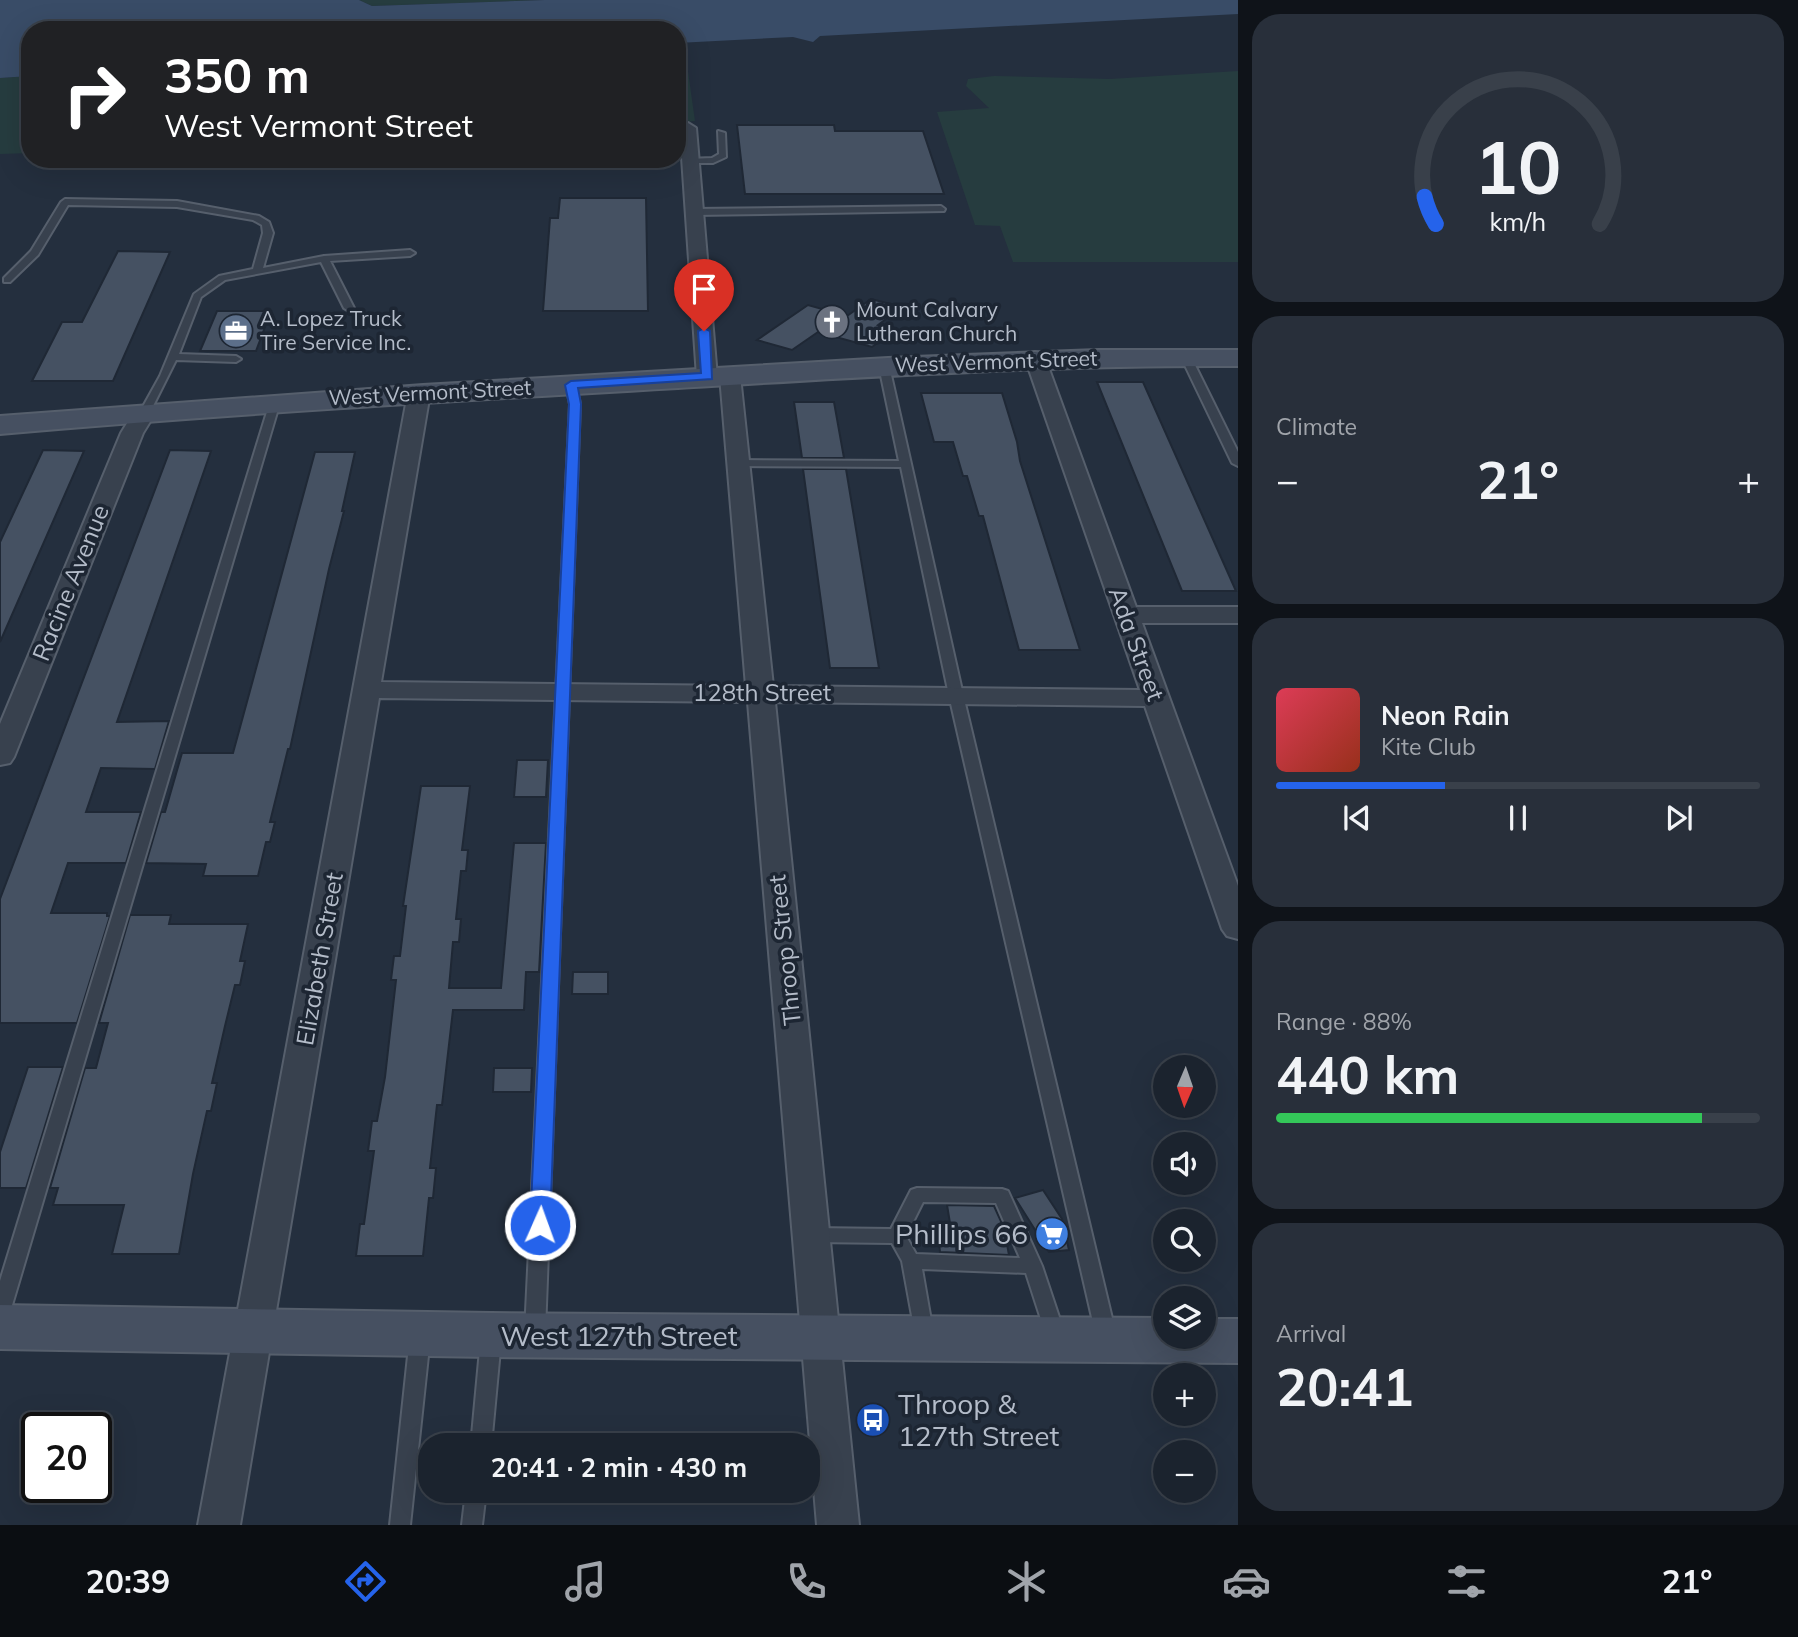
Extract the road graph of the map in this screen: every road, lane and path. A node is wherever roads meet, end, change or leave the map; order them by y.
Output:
1 (688, 128) dead end
2 (721, 133) dead end
3 (691, 161) junction
4 (941, 209) dead end
5 (695, 212) junction
6 (410, 253) dead end
7 (324, 259) junction
8 (257, 272) junction
9 (7, 280) dead end
10 (349, 308) dead end
11 (173, 357) junction
12 (1186, 357) junction
13 (1035, 358) junction
14 (1238, 358) edge
15 (236, 359) dead end
16 (884, 366) junction
17 (719, 376) junction
18 (571, 385) junction
19 (419, 393) junction
20 (275, 402) junction
21 (145, 412) junction
22 (2, 429) edge
23 (738, 463) junction
24 (1238, 463) edge
25 (905, 464) junction
26 (1126, 615) junction
27 (1238, 615) edge
28 (368, 690) junction
29 (562, 691) junction
30 (760, 693) junction
31 (956, 695) junction
32 (1156, 698) junction
33 (0, 757) edge
34 (1238, 929) edge
35 (813, 1235) junction
36 (897, 1236) junction
37 (911, 1261) junction
38 (1033, 1266) junction
39 (0, 1312) edge
40 (0, 1327) edge
41 (256, 1330) junction
42 (421, 1332) junction
43 (513, 1334) junction
44 (822, 1338) junction
45 (924, 1338) junction
46 (1082, 1340) junction
47 (1238, 1341) edge
48 (485, 1433) edge
49 (475, 1503) edge
50 (219, 1525) edge
51 (400, 1525) edge
52 (472, 1525) edge
53 (838, 1525) edge

1 - 3 street, Throop Street
2 - 3 lane
3 - 5 street, Throop Street
4 - 5 lane
5 - 17 street, Throop Street
6 - 7 lane
7 - 8 lane
7 - 10 lane
8 - 9 lane
8 - 11 lane
11 - 15 lane
11 - 21 lane
12 - 13 street, West Vermont Street
12 - 14 street, West Vermont Street
12 - 24 lane
13 - 16 street, West Vermont Street
13 - 26 street, Ada Street
16 - 17 street, West Vermont Street
16 - 25 lane
17 - 18 street, West Vermont Street
17 - 23 street, Throop Street
18 - 19 street, West Vermont Street
18 - 29 lane
19 - 20 street, West Vermont Street
19 - 28 street, Elizabeth Street
20 - 21 street, West Vermont Street
20 - 39 lane
21 - 22 street, West Vermont Street
21 - 33 street, Racine Avenue
23 - 25 lane
23 - 30 street, Throop Street
25 - 31 lane
26 - 27 street
26 - 32 street, Ada Street
28 - 29 street, 128th Street
28 - 41 street, Elizabeth Street
29 - 30 street, 128th Street
29 - 43 lane
30 - 31 street, 128th Street
30 - 35 street, Throop Street
31 - 32 street, 128th Street
31 - 46 lane
32 - 34 street, Ada Street
35 - 36 lane
35 - 44 street, Throop Street
36 - 37 lane
36 - 38 lane
37 - 38 lane
37 - 45 lane
38 - 46 lane
40 - 41 street, West 127th Street
41 - 42 street, West 127th Street
41 - 50 street, Elizabeth Street
42 - 43 street, West 127th Street
42 - 51 lane
43 - 44 street, West 127th Street
43 - 48 lane
44 - 45 street, West 127th Street
44 - 53 street, Throop Street
45 - 46 street, West 127th Street
46 - 47 street, West 127th Street
49 - 52 lane

